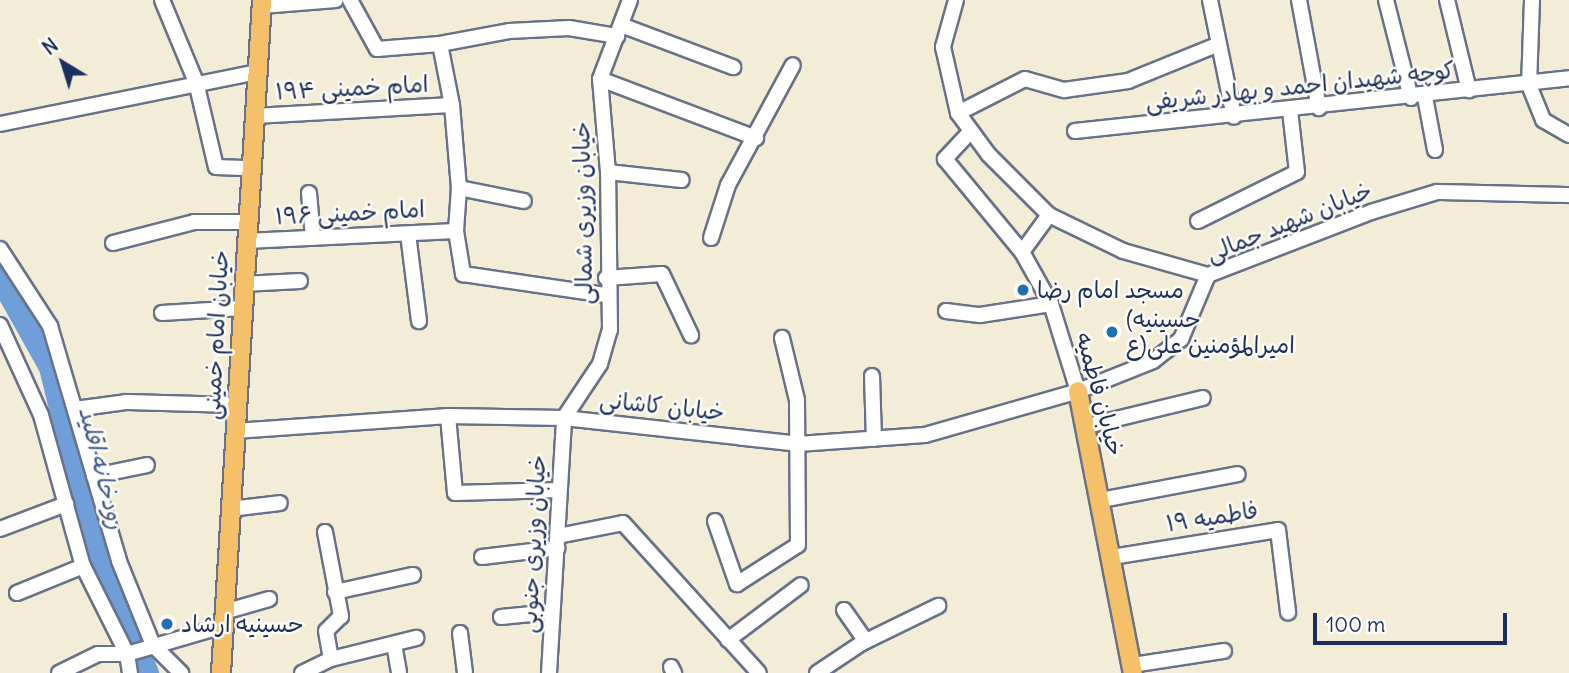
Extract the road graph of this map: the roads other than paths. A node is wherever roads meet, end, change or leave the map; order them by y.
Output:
1 (162, 0) edge
2 (336, 0) edge
3 (350, 0) edge
4 (630, 0) edge
5 (956, 0) edge
6 (1210, 0) edge
7 (1298, 0) edge
8 (1386, 0) edge
9 (1447, 0) edge
10 (1532, 0) edge
11 (262, 3) edge
12 (619, 30) junction
13 (440, 44) junction
14 (1219, 44) junction
15 (793, 65) dead end
16 (733, 67) dead end
17 (257, 72) junction
18 (1569, 78) edge
19 (600, 79) junction
20 (195, 82) junction
21 (1529, 85) junction
22 (1469, 90) junction
23 (1418, 97) junction
24 (452, 106) junction
25 (1319, 108) junction
26 (1290, 111) junction
27 (958, 113) junction
28 (254, 116) junction
29 (1234, 117) junction
30 (0, 124) edge
31 (1075, 131) dead end
32 (970, 132) junction
33 (1569, 135) edge
34 (756, 138) junction
35 (1435, 150) dead end
36 (250, 168) junction
37 (608, 172) junction
38 (682, 180) dead end
39 (459, 188) junction
40 (309, 193) dead end
41 (1569, 195) edge
42 (524, 201) dead end
43 (1049, 215) junction
44 (1198, 221) dead end
45 (247, 222) junction
46 (456, 231) junction
47 (408, 233) junction
48 (313, 238) junction
49 (710, 238) dead end
50 (246, 241) junction
51 (113, 243) dead end
52 (0, 248) edge
53 (1023, 252) junction
54 (1208, 275) junction
55 (606, 278) junction
56 (300, 281) dead end
57 (243, 284) junction
58 (606, 295) junction
59 (1051, 304) junction
60 (242, 308) junction
61 (946, 312) dead end
62 (162, 313) dead end
63 (419, 321) dead end
64 (0, 325) edge
65 (691, 335) dead end
66 (782, 338) dead end
67 (5, 346) edge
68 (872, 376) dead end
69 (1078, 391) junction
70 (1203, 398) dead end
71 (236, 405) junction
72 (75, 408) junction
73 (448, 415) junction
74 (564, 418) junction
75 (1087, 426) junction
76 (235, 431) junction
77 (874, 439) junction
78 (798, 444) junction
79 (147, 465) dead end
80 (1238, 474) dead end
81 (94, 476) junction
82 (558, 489) junction
83 (1101, 500) junction
84 (280, 503) dead end
85 (66, 504) junction
86 (230, 509) junction
87 (715, 521) dead end
88 (0, 529) edge
89 (325, 531) dead end
90 (557, 542) junction
91 (481, 557) dead end
92 (1112, 557) junction
93 (82, 566) junction
94 (413, 575) dead end
95 (801, 585) dead end
96 (335, 592) junction
97 (17, 593) dead end
98 (269, 599) dead end
99 (938, 606) dead end
100 (844, 610) dead end
101 (552, 612) junction
102 (1287, 612) dead end
103 (501, 617) dead end
104 (223, 619) junction
105 (460, 633) dead end
106 (416, 638) dead end
107 (728, 640) junction
108 (866, 641) junction
109 (394, 644) junction
110 (141, 649) junction
111 (1224, 651) dead end
112 (331, 659) junction
113 (1132, 669) edge
114 (59, 673) edge
115 (131, 673) edge
116 (181, 673) edge
117 (221, 673) edge
118 (302, 673) edge
119 (398, 673) edge
120 (465, 673) edge
121 (548, 673) edge
122 (759, 673) edge
123 (817, 673) edge

1 - 20 street
2 - 11 street
3 - 13 street
4 - 12 street, خیابان وزیری شمالی
5 - 27 street
6 - 14 street
7 - 25 street
8 - 23 street
9 - 22 street
10 - 21 street
11 - 17 main road, خیابان امام خمینی
12 - 13 street
12 - 16 street
12 - 19 street, خیابان وزیری شمالی
13 - 24 street
14 - 27 street
14 - 29 street
15 - 34 street
17 - 20 street
17 - 28 main road, خیابان امام خمینی
18 - 21 street, کوچه شهیدان احمد و بهادر شریفی
19 - 34 street
19 - 37 street, خیابان وزیری شمالی
20 - 30 street
20 - 36 street
21 - 22 street, کوچه شهیدان احمد و بهادر شریفی
21 - 33 street
22 - 23 street, کوچه شهیدان احمد و بهادر شریفی
23 - 25 street, کوچه شهیدان احمد و بهادر شریفی
23 - 35 street
24 - 28 street, امام خمینی ۱۹۴
24 - 39 street
25 - 26 street, کوچه شهیدان احمد و بهادر شریفی
26 - 29 street, کوچه شهیدان احمد و بهادر شریفی
26 - 44 street
27 - 32 street
28 - 36 main road, خیابان امام خمینی
29 - 31 street, کوچه شهیدان احمد و بهادر شریفی
32 - 43 street
32 - 53 street, خیابان فاطمیه
34 - 49 street
36 - 45 main road, خیابان امام خمینی
37 - 38 street
37 - 55 street, خیابان وزیری شمالی
39 - 42 street
39 - 46 street
40 - 48 street
41 - 54 street, خیابان شهید جمالی
43 - 53 street
43 - 54 street
45 - 50 main road, خیابان امام خمینی
45 - 51 street
46 - 47 street, امام خمینی ۱۹۶
46 - 58 street
47 - 48 street, امام خمینی ۱۹۶
47 - 63 street
48 - 50 street, امام خمینی ۱۹۶
50 - 57 main road, خیابان امام خمینی
52 - 72 street
53 - 59 street, خیابان فاطمیه
54 - 69 street, خیابان شهید جمالی
55 - 58 street, خیابان وزیری شمالی
55 - 65 street
56 - 57 street
57 - 60 main road, خیابان امام خمینی
58 - 74 street, خیابان وزیری شمالی
59 - 61 street
59 - 69 street, خیابان فاطمیه
60 - 62 street
60 - 71 main road, خیابان امام خمینی
64 - 67 street
66 - 78 street
67 - 85 street
68 - 77 street
69 - 75 main road, خیابان فاطمیه
69 - 77 street, خیابان کاشانی
70 - 75 street
71 - 72 street
71 - 76 main road, خیابان امام خمینی
72 - 81 street
73 - 74 street, خیابان کاشانی
73 - 76 street, خیابان کاشانی
73 - 82 street
74 - 78 street, خیابان کاشانی
74 - 82 street, خیابان وزیری جنوبی
75 - 83 main road, خیابان فاطمیه
76 - 86 main road, خیابان امام خمینی
77 - 78 street, خیابان کاشانی
78 - 87 street
79 - 81 street
80 - 83 street
81 - 110 street
82 - 90 street, خیابان وزیری جنوبی
83 - 92 main road, خیابان فاطمیه
84 - 86 street
85 - 88 street
85 - 93 street
86 - 104 main road, خیابان امام خمینی
89 - 96 street
90 - 91 street
90 - 101 street, خیابان وزیری جنوبی
90 - 107 street
92 - 102 street, فاطمیه ۱۹
92 - 113 main road, خیابان فاطمیه
93 - 97 street
93 - 110 street
94 - 96 street
95 - 107 street
96 - 112 street
98 - 104 street
99 - 108 street
100 - 108 street
101 - 103 street
101 - 121 street, خیابان وزیری جنوبی
104 - 110 street
104 - 117 main road, خیابان امام خمینی
105 - 120 street
106 - 109 street
107 - 122 street
108 - 123 street
109 - 112 street
109 - 119 street
110 - 114 street
110 - 115 street
110 - 116 street
111 - 113 street
112 - 118 street

